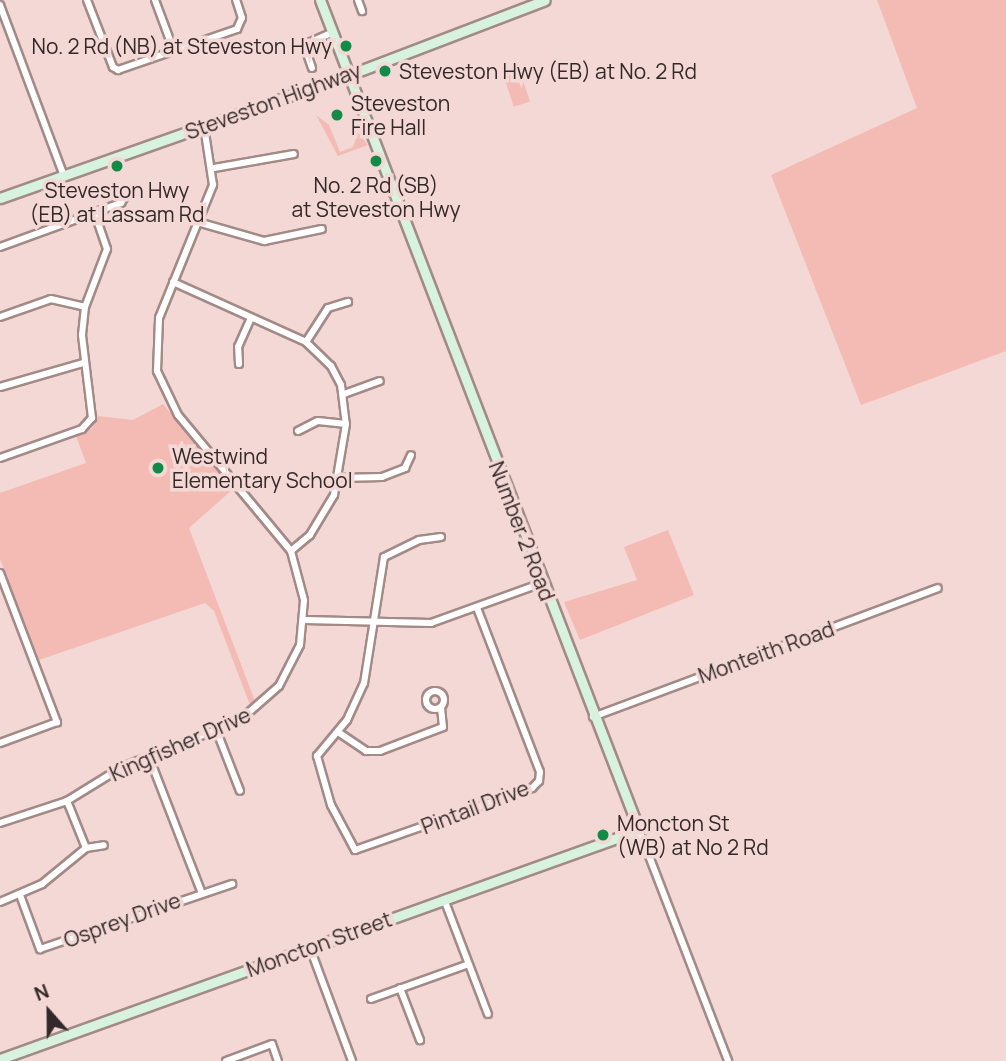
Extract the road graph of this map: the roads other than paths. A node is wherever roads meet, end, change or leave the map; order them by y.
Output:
1 (87, 0) edge
2 (155, 0) edge
3 (236, 0) edge
4 (320, 0) edge
5 (358, 0) edge
6 (545, 0) edge
7 (0, 5) edge
8 (362, 11) dead end
9 (4, 26) edge
10 (332, 32) junction
11 (174, 51) junction
12 (312, 68) dead end
13 (349, 75) junction
14 (204, 126) junction
15 (294, 154) dead end
16 (214, 167) junction
17 (64, 176) junction
18 (129, 189) dead end
19 (0, 198) edge
20 (95, 214) junction
21 (201, 223) junction
22 (322, 229) dead end
23 (0, 247) edge
24 (173, 282) junction
25 (348, 302) dead end
26 (85, 307) junction
27 (0, 317) edge
28 (251, 318) junction
29 (306, 342) junction
30 (83, 363) junction
31 (239, 365) dead end
32 (380, 381) dead end
33 (0, 387) edge
34 (344, 394) junction
35 (346, 424) junction
36 (298, 430) dead end
37 (411, 455) dead end
38 (0, 458) edge
39 (339, 478) junction
40 (442, 537) dead end
41 (291, 551) junction
42 (0, 573) edge
43 (542, 583) junction
44 (938, 588) dead end
45 (477, 608) junction
46 (304, 620) junction
47 (374, 622) junction
48 (441, 706) dead end
49 (593, 717) junction
50 (217, 732) junction
51 (338, 732) junction
52 (0, 743) edge
53 (149, 757) junction
54 (240, 791) dead end
55 (67, 801) junction
56 (0, 823) edge
57 (639, 830) junction
58 (104, 845) dead end
59 (86, 848) junction
60 (232, 884) dead end
61 (201, 891) junction
62 (20, 895) junction
63 (444, 899) junction
64 (0, 902) edge
65 (310, 948) junction
66 (466, 965) junction
67 (400, 988) junction
68 (371, 999) dead end
69 (488, 1014) dead end
70 (420, 1040) dead end
71 (0, 1060) edge
72 (226, 1061) edge
73 (278, 1061) edge
74 (352, 1061) edge
75 (728, 1061) edge

1 - 11 street
2 - 11 street
3 - 11 street
4 - 10 street, Number 2 Road
5 - 8 street
6 - 13 street, Steveston Highway
7 - 9 street
9 - 17 street
10 - 12 street
10 - 13 street, Number 2 Road
13 - 14 street, Steveston Highway
13 - 43 street, Number 2 Road
14 - 16 street, Kingfisher Drive
14 - 17 street, Steveston Highway
15 - 16 street
16 - 21 street, Kingfisher Drive
17 - 19 street, Steveston Highway
18 - 20 street
20 - 23 street
20 - 26 street
21 - 22 street
21 - 24 street, Kingfisher Drive
24 - 28 street
24 - 41 street, Kingfisher Drive
25 - 29 street
26 - 27 street
26 - 30 street
28 - 29 street
28 - 31 street
29 - 34 street
30 - 33 street
30 - 38 street
32 - 34 street
34 - 35 street
35 - 36 street
35 - 39 street
37 - 39 street
39 - 41 street
40 - 47 street
41 - 46 street, Kingfisher Drive
42 - 52 street
43 - 45 street
43 - 49 street, Number 2 Road
44 - 49 street, Monteith Road
45 - 47 street
45 - 51 street, Pintail Drive
46 - 47 street
46 - 50 street, Kingfisher Drive
47 - 51 street
48 - 51 street
49 - 57 street, Number 2 Road
50 - 53 street, Kingfisher Drive
50 - 54 street
53 - 55 street, Kingfisher Drive
53 - 61 street, Osprey Drive
55 - 56 street, Kingfisher Drive
55 - 59 street
57 - 63 street, Moncton Street
57 - 75 street, Number 2 Road
58 - 59 street
59 - 62 street
60 - 61 street
61 - 62 street, Osprey Drive
62 - 64 street
63 - 65 street, Moncton Street
63 - 66 street
65 - 71 street, Moncton Street
65 - 74 street
66 - 67 street
66 - 69 street
67 - 68 street
67 - 70 street
72 - 73 street

